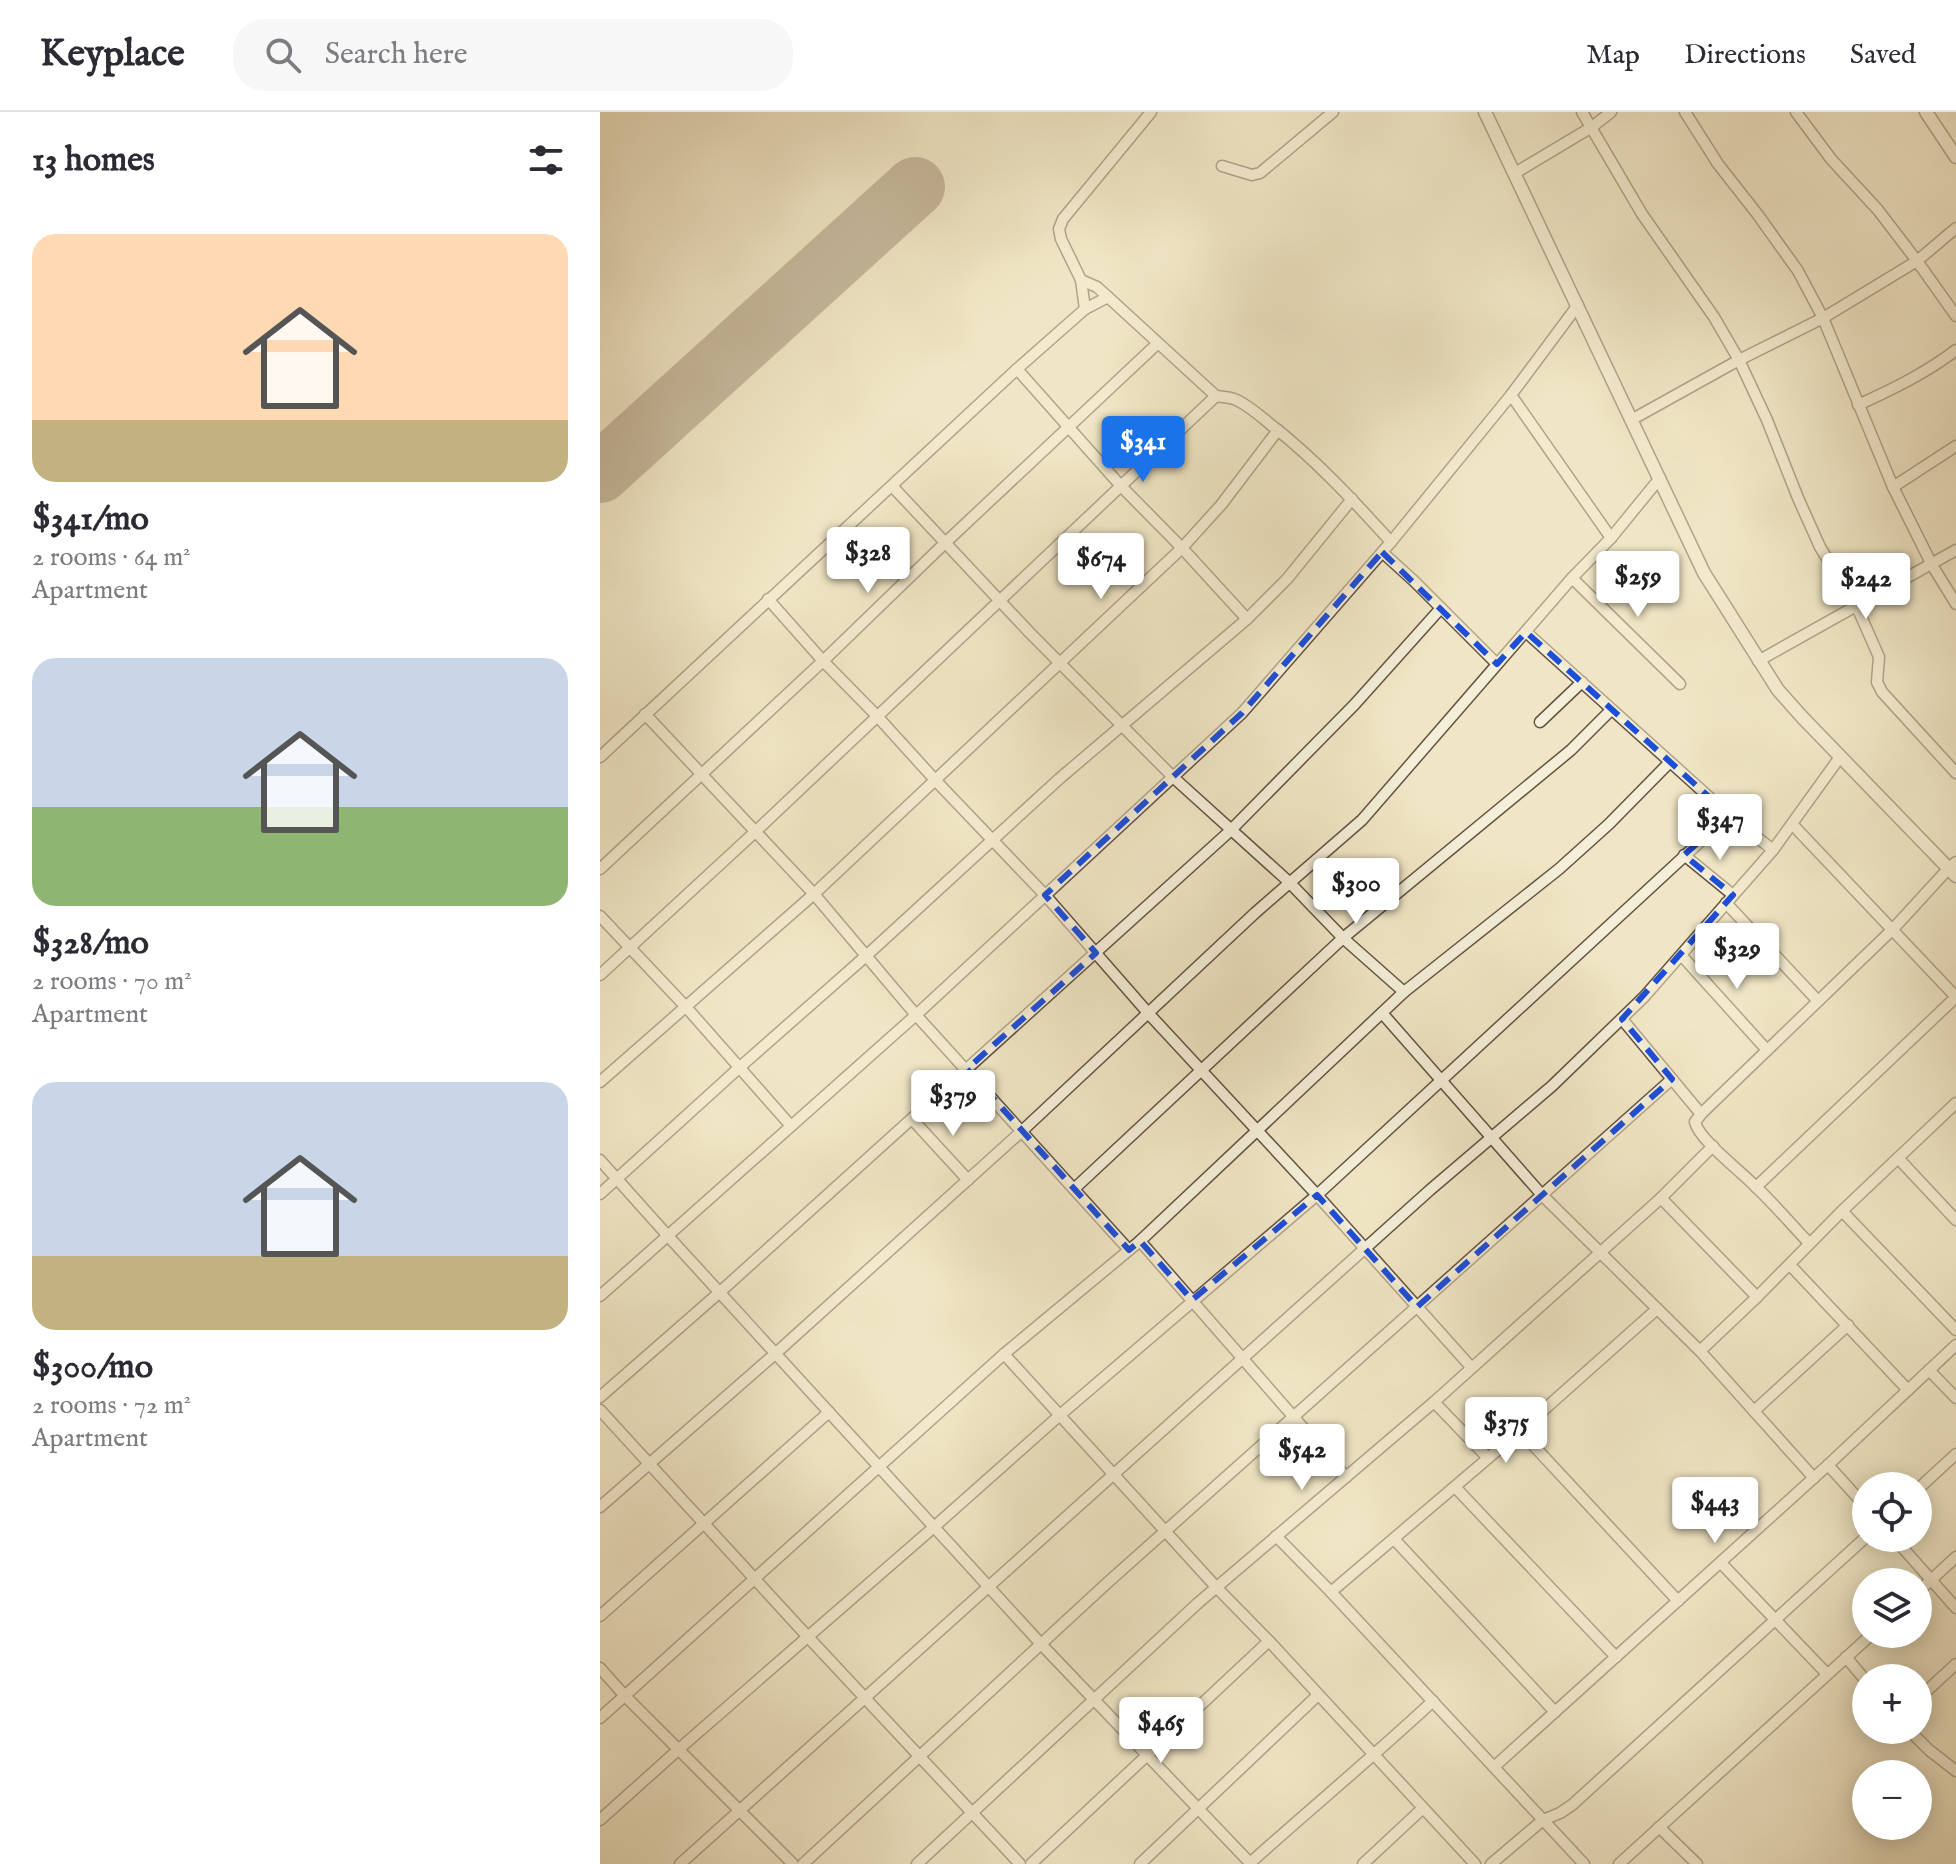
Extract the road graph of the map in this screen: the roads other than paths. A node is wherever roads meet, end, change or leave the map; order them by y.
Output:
1 (1151, 112) edge
2 (1333, 112) edge
3 (1485, 112) edge
4 (1582, 112) edge
5 (1611, 112) edge
6 (1685, 112) edge
7 (1796, 112) edge
8 (1926, 112) edge
9 (1592, 127) junction
10 (1956, 157) edge
11 (1222, 166) dead end
12 (1515, 173) junction
13 (1956, 228) edge
14 (1917, 261) junction
15 (1081, 280) junction
16 (1108, 297) junction
17 (1578, 305) junction
18 (1085, 309) junction
19 (1956, 316) edge
20 (1823, 318) junction
21 (1157, 344) junction
22 (1956, 350) edge
23 (1739, 360) junction
24 (1017, 369) junction
25 (1511, 395) junction
26 (1216, 396) junction
27 (1858, 405) junction
28 (1631, 420) junction
29 (1069, 427) junction
30 (1278, 430) junction
31 (1956, 446) edge
32 (1660, 478) junction
33 (1120, 485) junction
34 (892, 486) junction
35 (1893, 487) junction
36 (1352, 499) junction
37 (1611, 538) junction
38 (1391, 542) junction
39 (945, 543) junction
40 (1182, 548) junction
41 (1956, 550) edge
42 (1382, 552) junction
43 (1932, 565) junction
44 (1572, 578) junction
45 (768, 599) junction
46 (1000, 601) junction
47 (1956, 604) edge
48 (1857, 607) junction
49 (1441, 608) junction
50 (1247, 619) junction
51 (1526, 632) junction
52 (823, 661) junction
53 (1060, 661) junction
54 (1758, 661) junction
55 (1497, 664) junction
56 (1582, 682) junction
57 (1680, 684) dead end
58 (1611, 710) junction
59 (645, 714) junction
60 (877, 716) junction
61 (1540, 722) dead end
62 (1121, 725) junction
63 (600, 757) edge
64 (1840, 757) junction
65 (1670, 762) junction
66 (702, 773) junction
67 (1956, 773) edge
68 (1174, 778) junction
69 (936, 781) junction
70 (1729, 815) junction
71 (1792, 824) junction
72 (1230, 831) junction
73 (755, 832) junction
74 (992, 838) junction
75 (1773, 850) junction
76 (1684, 855) junction
77 (600, 869) edge
78 (1954, 869) edge
79 (1289, 882) junction
80 (814, 894) junction
81 (1045, 895) junction
82 (1729, 899) junction
83 (600, 916) edge
84 (1893, 929) junction
85 (1343, 938) junction
86 (629, 948) junction
87 (1096, 953) junction
88 (866, 956) junction
89 (1682, 956) junction
90 (600, 975) edge
91 (1404, 992) junction
92 (1956, 997) edge
93 (1818, 1001) junction
94 (686, 1007) junction
95 (1382, 1013) junction
96 (1149, 1014) junction
97 (916, 1015) junction
98 (1622, 1019) junction
99 (1766, 1049) junction
100 (740, 1067) junction
101 (967, 1069) junction
102 (1201, 1070) junction
103 (1672, 1079) junction
104 (1441, 1081) junction
105 (600, 1082) edge
106 (1955, 1107) edge
107 (1701, 1114) junction
108 (912, 1119) junction
109 (791, 1126) junction
110 (1256, 1130) junction
111 (1022, 1131) junction
112 (1492, 1137) junction
113 (1713, 1146) junction
114 (1898, 1158) junction
115 (600, 1160) edge
116 (617, 1179) junction
117 (968, 1180) junction
118 (1756, 1187) junction
119 (1074, 1189) junction
120 (600, 1194) edge
121 (1317, 1195) junction
122 (1542, 1195) junction
123 (1661, 1198) junction
124 (1842, 1211) junction
125 (1956, 1220) edge
126 (668, 1236) junction
127 (1140, 1241) junction
128 (1809, 1243) junction
129 (1366, 1249) junction
130 (1129, 1250) junction
131 (1599, 1253) junction
132 (1790, 1265) junction
133 (720, 1292) junction
134 (600, 1296) edge
135 (1757, 1297) junction
136 (1192, 1300) junction
137 (1417, 1307) junction
138 (1657, 1309) junction
139 (1848, 1325) junction
140 (1956, 1330) edge
141 (1956, 1345) edge
142 (1700, 1351) junction
143 (776, 1353) junction
144 (1004, 1354) junction
145 (1243, 1359) junction
146 (1471, 1367) junction
147 (1929, 1370) junction
148 (1908, 1390) junction
149 (600, 1397) edge
150 (1956, 1398) edge
151 (1434, 1402) junction
152 (600, 1410) edge
153 (1754, 1411) junction
154 (829, 1412) junction
155 (1060, 1415) junction
156 (1294, 1418) junction
157 (1520, 1431) junction
158 (1956, 1454) edge
159 (1488, 1458) junction
160 (650, 1464) junction
161 (1828, 1465) junction
162 (879, 1467) junction
163 (1115, 1474) junction
164 (1932, 1476) edge
165 (1346, 1477) junction
166 (1814, 1478) junction
167 (1455, 1487) junction
168 (1852, 1492) edge
169 (600, 1507) edge
170 (704, 1523) junction
171 (934, 1527) junction
172 (1165, 1531) junction
173 (1276, 1536) junction
174 (1394, 1539) junction
175 (1852, 1550) edge
176 (1906, 1552) edge
177 (1956, 1557) edge
178 (1721, 1563) junction
179 (1920, 1568) edge
180 (1932, 1578) edge
181 (755, 1579) junction
182 (1932, 1582) edge
183 (990, 1587) junction
184 (1217, 1588) junction
185 (1331, 1592) junction
186 (1678, 1601) junction
187 (1956, 1608) edge
188 (600, 1616) edge
189 (1777, 1620) junction
190 (808, 1637) junction
191 (1269, 1641) junction
192 (1041, 1644) junction
193 (1856, 1648) edge
194 (1616, 1657) junction
195 (1846, 1657) junction
196 (1852, 1664) edge
197 (1956, 1664) edge
198 (600, 1668) edge
199 (1827, 1674) junction
200 (1932, 1686) edge
201 (1318, 1695) junction
202 (625, 1696) junction
203 (865, 1698) junction
204 (1095, 1699) junction
205 (1433, 1701) junction
206 (1555, 1712) junction
207 (600, 1718) edge
208 (1923, 1744) edge
209 (679, 1749) junction
210 (1148, 1754) junction
211 (1374, 1755) junction
212 (920, 1756) junction
213 (1494, 1767) junction
214 (1955, 1769) edge
215 (1423, 1808) junction
216 (1199, 1809) junction
217 (739, 1810) junction
218 (972, 1812) junction
219 (600, 1820) edge
220 (1543, 1820) junction
221 (1659, 1827) junction
222 (680, 1864) edge
223 (793, 1864) edge
224 (803, 1864) edge
225 (917, 1864) edge
226 (1020, 1864) edge
227 (1031, 1864) edge
228 (1140, 1864) edge
229 (1250, 1864) edge
230 (1363, 1864) edge
231 (1474, 1864) edge
232 (1491, 1864) edge
233 (1584, 1864) edge
234 (1619, 1864) edge
235 (1697, 1864) edge

1 - 15 street
2 - 11 street
3 - 12 street
4 - 9 street
5 - 9 street
6 - 20 street
7 - 14 street
8 - 10 street
9 - 12 street
9 - 23 street
12 - 17 street
13 - 14 street
14 - 19 street
14 - 20 street
15 - 16 street
15 - 18 street
16 - 18 street
16 - 21 street
17 - 25 street
17 - 28 street
18 - 24 street
20 - 23 street
20 - 27 street
21 - 26 street
21 - 29 street
22 - 27 street
23 - 28 street
23 - 48 street
24 - 29 street
24 - 34 street
25 - 37 street
25 - 38 street
26 - 30 street
26 - 33 street
27 - 35 street
28 - 32 street
29 - 33 street
29 - 39 street
30 - 36 street
30 - 40 street
31 - 35 street
32 - 37 street
32 - 54 street
33 - 40 street
33 - 46 street
34 - 39 street
34 - 45 street
35 - 43 street
36 - 38 street
36 - 50 street
37 - 44 street
38 - 42 street
39 - 46 street
39 - 52 street
40 - 50 street
40 - 53 street
41 - 43 street
42 - 49 street
42 - 68 street
43 - 47 street
43 - 48 street
44 - 51 street
44 - 57 street
45 - 52 street
45 - 59 street
46 - 53 street
46 - 60 street
48 - 54 street
48 - 67 street
49 - 55 street
49 - 72 street
50 - 62 street
51 - 55 street
51 - 56 street
52 - 60 street
52 - 66 street
53 - 62 street
53 - 69 street
54 - 64 street
55 - 79 street
56 - 58 street
56 - 61 street
58 - 65 street
58 - 85 street
59 - 63 street
59 - 66 street
60 - 69 street
60 - 73 street
62 - 68 street
62 - 74 street
64 - 71 street
64 - 78 street
65 - 70 street
65 - 91 street
66 - 73 street
66 - 77 street
68 - 72 street
68 - 81 street
69 - 74 street
69 - 80 street
70 - 75 street
70 - 76 street
71 - 75 street
71 - 84 street
72 - 79 street
72 - 87 street
73 - 80 street
73 - 86 street
74 - 81 street
74 - 88 street
75 - 82 street
76 - 82 street
76 - 104 street
78 - 84 street
79 - 85 street
79 - 96 street
80 - 88 street
80 - 94 street
81 - 87 street
81 - 97 street
82 - 89 street
82 - 93 street
83 - 86 street
84 - 92 street
84 - 93 street
85 - 91 street
85 - 102 street
86 - 90 street
86 - 94 street
87 - 96 street
87 - 101 street
88 - 97 street
88 - 100 street
89 - 98 street
89 - 99 street
91 - 95 street
92 - 118 street
93 - 99 street
94 - 100 street
94 - 105 street
95 - 104 street
95 - 110 street
96 - 102 street
96 - 111 street
97 - 101 street
97 - 109 street
98 - 103 street
98 - 112 street
99 - 107 street
100 - 109 street
100 - 116 street
101 - 108 street
101 - 111 street
102 - 110 street
102 - 119 street
103 - 107 street
103 - 122 street
104 - 112 street
104 - 121 street
106 - 114 street
107 - 113 street
108 - 117 street
108 - 133 street
109 - 126 street
110 - 121 street
110 - 127 street
111 - 117 street
111 - 119 street
112 - 122 street
112 - 129 street
113 - 118 street
113 - 123 street
114 - 124 street
114 - 125 street
115 - 116 street
116 - 120 street
116 - 126 street
117 - 143 street
118 - 128 street
119 - 130 street
121 - 129 street
121 - 136 street
122 - 131 street
122 - 137 street
123 - 131 street
123 - 135 street
124 - 128 street
124 - 140 street
126 - 133 street
126 - 134 street
127 - 130 street
127 - 136 street
128 - 132 street
129 - 137 street
129 - 145 street
130 - 144 street
131 - 138 street
131 - 146 street
132 - 135 street
132 - 139 street
133 - 143 street
133 - 149 street
135 - 142 street
136 - 145 street
136 - 155 street
137 - 146 street
137 - 156 street
138 - 142 street
138 - 157 street
139 - 148 street
139 - 153 street
141 - 147 street
142 - 153 street
143 - 154 street
143 - 160 street
144 - 155 street
144 - 162 street
145 - 156 street
145 - 163 street
146 - 151 street
147 - 148 street
147 - 150 street
148 - 161 street
151 - 159 street
151 - 165 street
152 - 160 street
153 - 166 street
154 - 162 street
154 - 170 street
155 - 163 street
155 - 171 street
156 - 165 street
156 - 172 street
157 - 159 street
157 - 186 street
158 - 164 street
159 - 167 street
160 - 169 street
160 - 170 street
161 - 166 street
161 - 168 street
162 - 171 street
162 - 181 street
163 - 172 street
163 - 183 street
165 - 173 street
166 - 178 street
167 - 174 street
167 - 194 street
170 - 181 street
170 - 188 street
171 - 183 street
171 - 190 street
172 - 184 street
172 - 192 street
173 - 184 street
173 - 185 street
174 - 185 street
174 - 206 street
175 - 189 street
176 - 179 street
177 - 180 street
178 - 186 street
178 - 189 street
181 - 190 street
181 - 202 street
182 - 187 street
183 - 192 street
183 - 203 street
184 - 191 street
184 - 204 street
185 - 205 street
186 - 194 street
189 - 199 street
189 - 220 street
190 - 203 street
190 - 209 street
191 - 201 street
191 - 210 street
192 - 204 street
192 - 212 street
193 - 195 street
194 - 206 street
195 - 196 street
195 - 199 street
197 - 200 street
198 - 202 street
199 - 221 street
201 - 211 street
201 - 216 street
202 - 207 street
202 - 209 street
203 - 212 street
203 - 217 street
204 - 210 street
204 - 218 street
205 - 211 street
205 - 213 street
206 - 213 street
208 - 214 street
209 - 217 street
209 - 219 street
210 - 216 street
210 - 227 street
211 - 215 street
211 - 229 street
212 - 218 street
212 - 224 street
213 - 220 street
215 - 230 street
215 - 231 street
216 - 228 street
216 - 229 street
217 - 222 street
217 - 223 street
218 - 225 street
218 - 226 street
220 - 232 street
220 - 233 street
221 - 234 street
221 - 235 street

